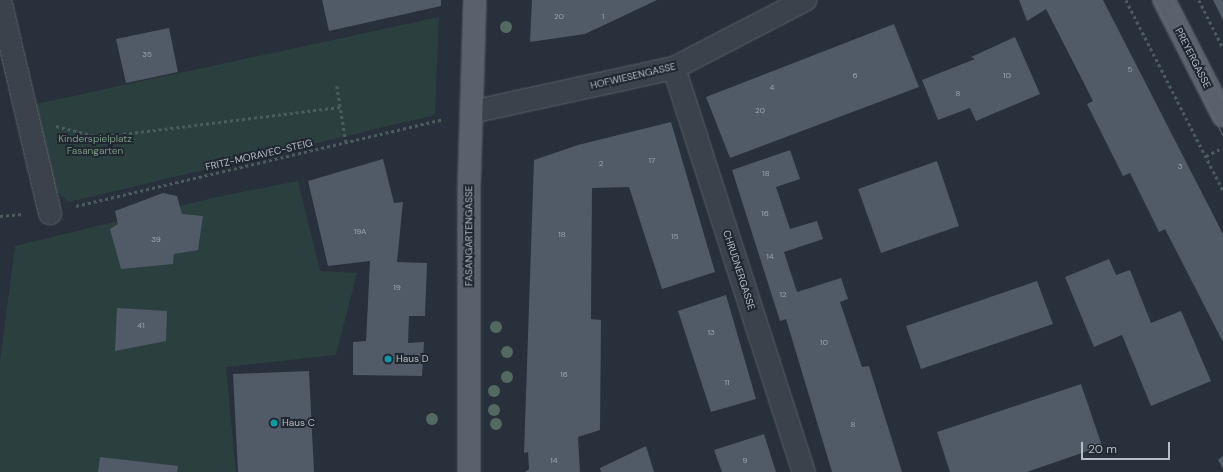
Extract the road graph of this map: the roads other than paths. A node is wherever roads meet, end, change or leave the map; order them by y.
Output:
1 (0, 0) edge
2 (475, 0) edge
3 (805, 0) edge
4 (1164, 0) edge
5 (674, 68) junction
6 (472, 112) junction
7 (1223, 116) edge
8 (50, 213) road end
9 (469, 472) edge
10 (804, 472) edge

1 - 8 street
2 - 6 main road, FASANGARTENGASSE
3 - 5 street, HOFWIESENGASSE
4 - 7 main road, PREYERGASSE
5 - 6 street, HOFWIESENGASSE
5 - 10 street, CHRUDNERGASSE
6 - 9 main road, FASANGARTENGASSE

